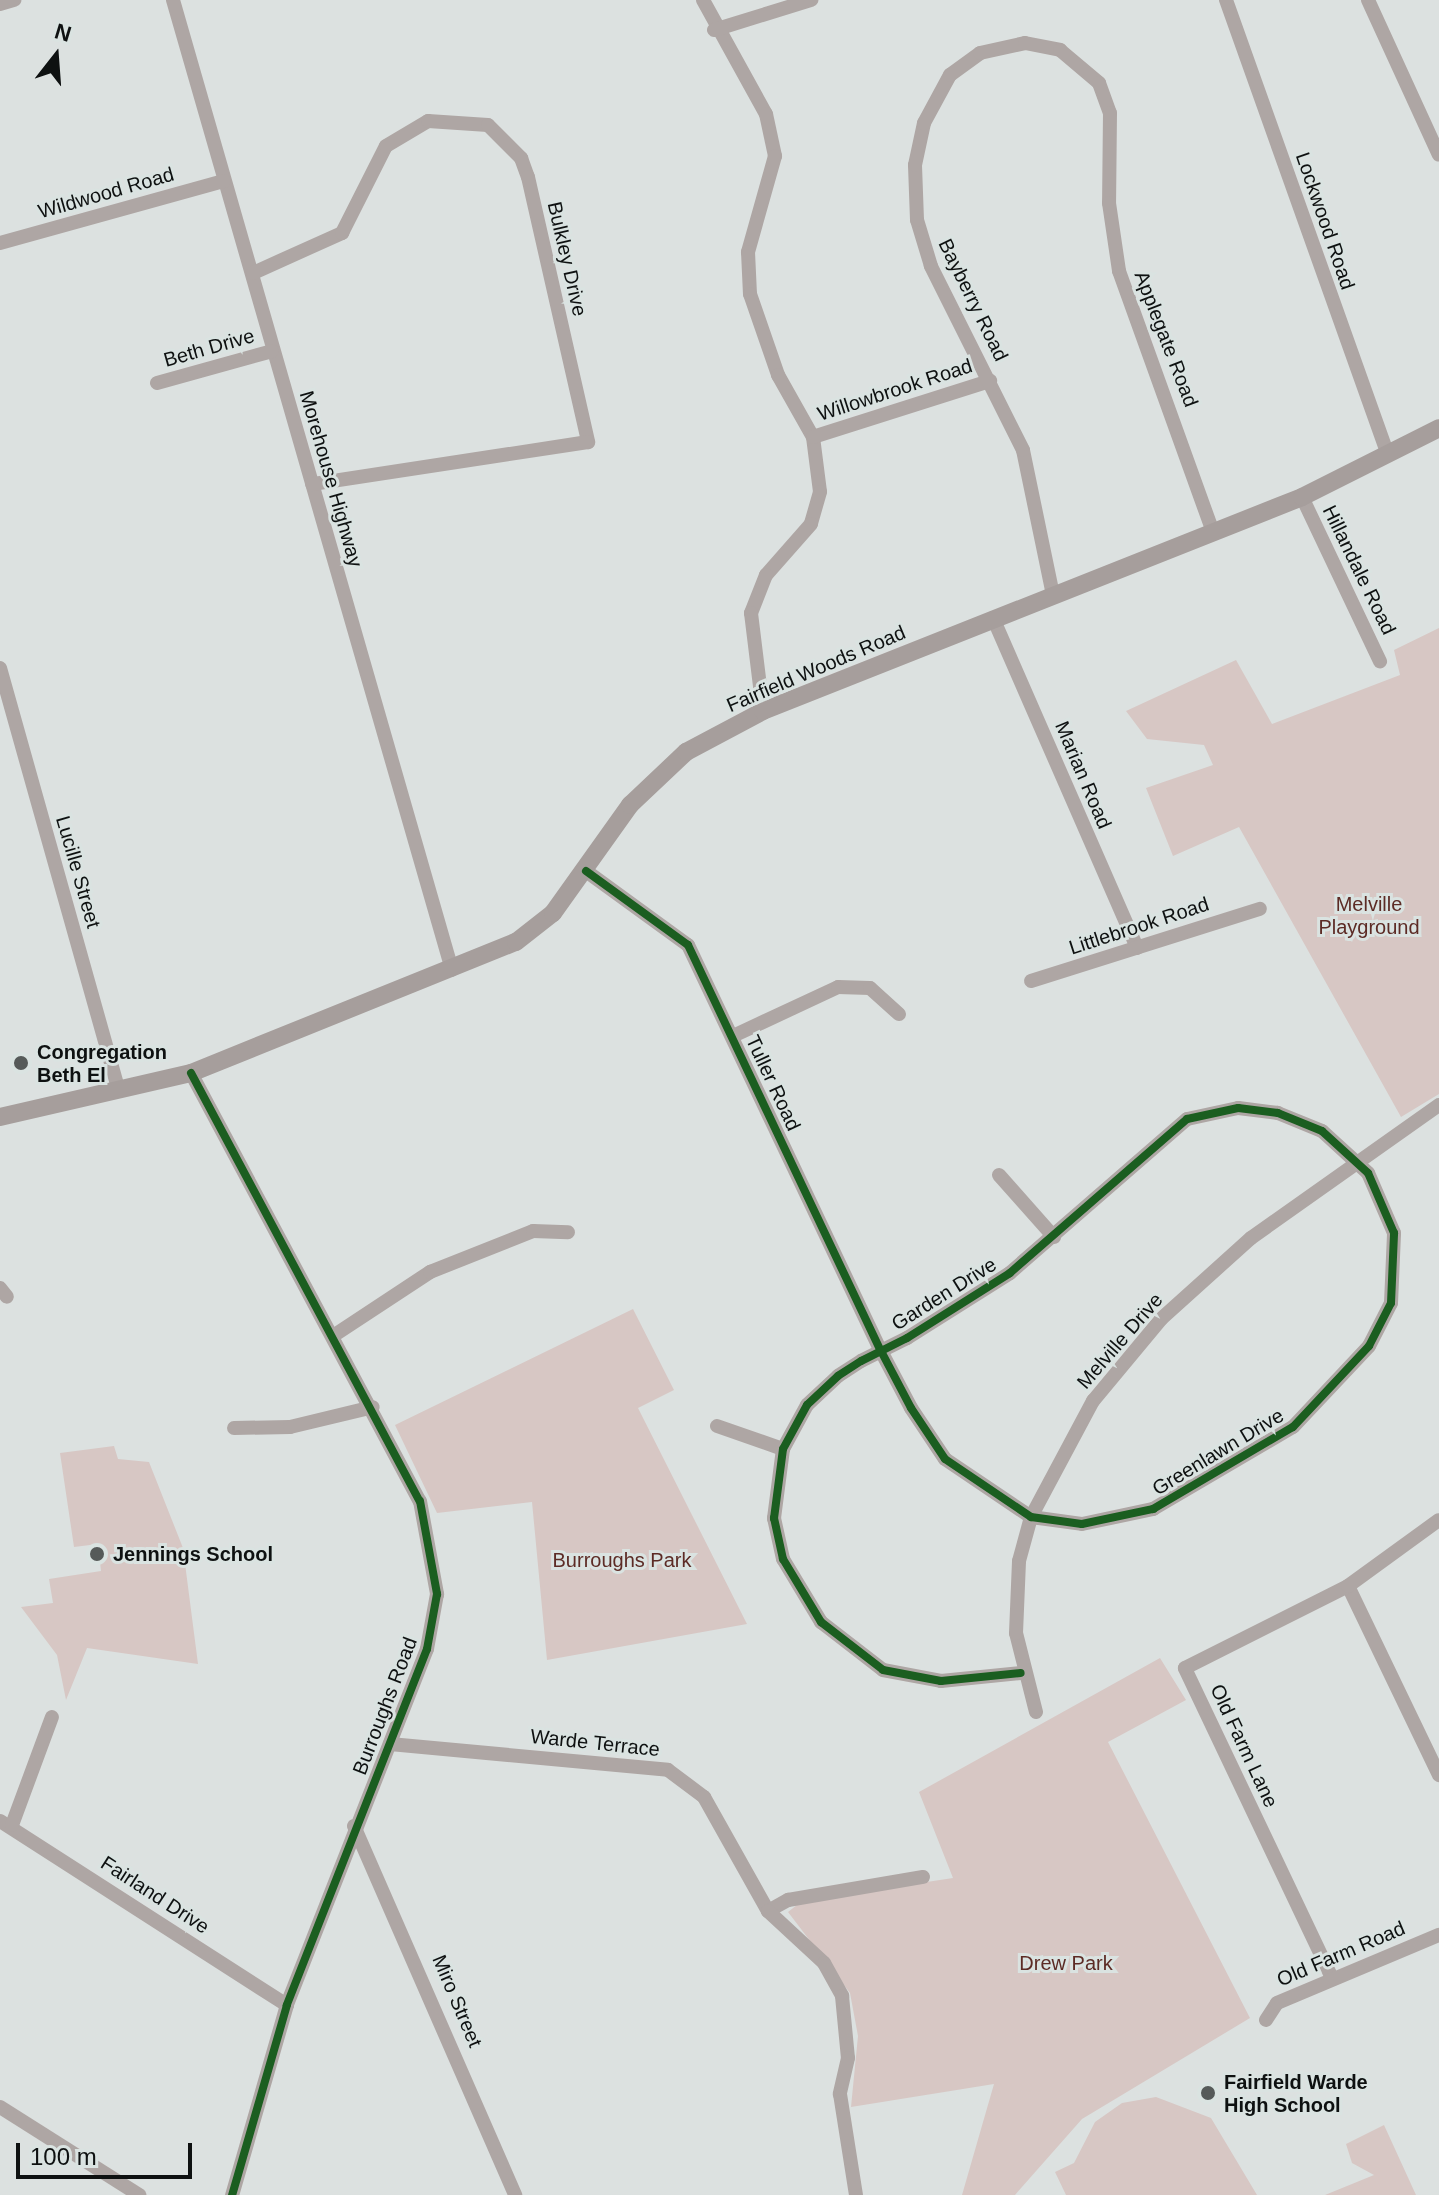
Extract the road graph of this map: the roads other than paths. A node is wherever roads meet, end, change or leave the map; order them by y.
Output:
1 (14, 0) edge
2 (173, 0) edge
3 (703, 0) edge
4 (811, 0) edge
5 (1226, 0) edge
6 (1368, 0) edge
7 (0, 4) edge
8 (714, 30) junction
9 (997, 46) joint
10 (1439, 155) edge
11 (224, 181) junction
12 (0, 243) edge
13 (253, 273) junction
14 (272, 351) junction
15 (990, 381) junction
16 (157, 383) dead end
17 (1439, 428) edge
18 (813, 437) junction
19 (1388, 454) junction
20 (312, 484) junction
21 (1302, 497) junction
22 (1212, 530) junction
23 (1053, 595) junction
24 (993, 618) junction
25 (1380, 661) dead end
26 (0, 668) edge
27 (763, 711) junction
28 (586, 871) junction
29 (1260, 909) dead end
30 (1137, 948) junction
31 (452, 970) junction
32 (1031, 981) dead end
33 (899, 1014) dead end
34 (733, 1036) junction
35 (191, 1073) junction
36 (118, 1087) junction
37 (1439, 1105) edge
38 (0, 1117) edge
39 (1356, 1158) junction
40 (999, 1175) dead end
41 (568, 1232) dead end
42 (1054, 1237) junction
43 (336, 1334) junction
44 (881, 1351) junction
45 (373, 1407) junction
46 (717, 1426) dead end
47 (234, 1428) dead end
48 (783, 1449) junction
49 (1031, 1517) junction
50 (1439, 1520) edge
51 (1348, 1586) junction
52 (1021, 1673) junction
53 (1036, 1712) dead end
54 (52, 1717) dead end
55 (390, 1744) junction
56 (1439, 1775) edge
57 (6, 1823) edge
58 (354, 1826) junction
59 (923, 1877) dead end
60 (768, 1911) junction
61 (1439, 1935) edge
62 (1332, 1978) junction
63 (287, 2005) junction
64 (1266, 2020) dead end
65 (0, 2107) edge
66 (139, 2195) edge
67 (232, 2195) edge
68 (515, 2195) edge
69 (856, 2195) edge

1 - 7 street
2 - 11 street, Morehouse Highway
3 - 8 street
4 - 8 street
5 - 19 street, Lockwood Road
6 - 10 street
8 - 18 street
9 - 15 street, Bayberry Road
9 - 22 street, Applegate Road
11 - 12 street, Wildwood Road
11 - 13 street, Morehouse Highway
13 - 14 street, Morehouse Highway
13 - 20 street, Bulkley Drive
14 - 16 street, Beth Drive
14 - 20 street, Morehouse Highway
15 - 18 street, Willowbrook Road
15 - 23 street, Bayberry Road
17 - 19 main road, Fairfield Woods Road
18 - 27 street
19 - 21 main road, Fairfield Woods Road
20 - 31 street, Morehouse Highway
21 - 22 main road, Fairfield Woods Road
21 - 25 street, Hillandale Road
22 - 23 main road, Fairfield Woods Road
23 - 24 main road, Fairfield Woods Road
24 - 27 main road, Fairfield Woods Road
24 - 30 street, Marian Road
26 - 36 street, Lucille Street
27 - 28 main road, Fairfield Woods Road
28 - 31 main road, Fairfield Woods Road
28 - 34 street, Tuller Road
29 - 30 street, Littlebrook Road
30 - 32 street, Littlebrook Road
31 - 35 main road, Fairfield Woods Road
33 - 34 street
34 - 44 street, Tuller Road
35 - 36 main road, Fairfield Woods Road
35 - 43 street, Burroughs Road
36 - 38 main road, Fairfield Woods Road
37 - 39 street, Melville Drive
39 - 42 street, Garden Drive
39 - 49 street, Melville Drive
39 - 49 street, Greenlawn Drive
40 - 42 street
41 - 43 street
42 - 44 street, Garden Drive
43 - 45 street, Burroughs Road
44 - 48 street, Garden Drive
44 - 49 street, Greenlawn Drive
45 - 47 street
45 - 55 street, Burroughs Road
46 - 48 street
48 - 52 street, Garden Drive
49 - 52 street, Melville Drive
50 - 51 street, Old Farm Lane
51 - 56 street
51 - 62 street, Old Farm Lane
52 - 53 street, Melville Drive
54 - 57 street
55 - 58 street, Burroughs Road
55 - 60 street, Warde Terrace
57 - 63 street, Fairland Drive
58 - 63 street, Burroughs Road
58 - 68 street, Miro Street
59 - 60 street
60 - 69 street, Warde Terrace
61 - 62 street, Old Farm Road
62 - 64 street, Old Farm Road
63 - 67 street, Burroughs Road
65 - 66 street

